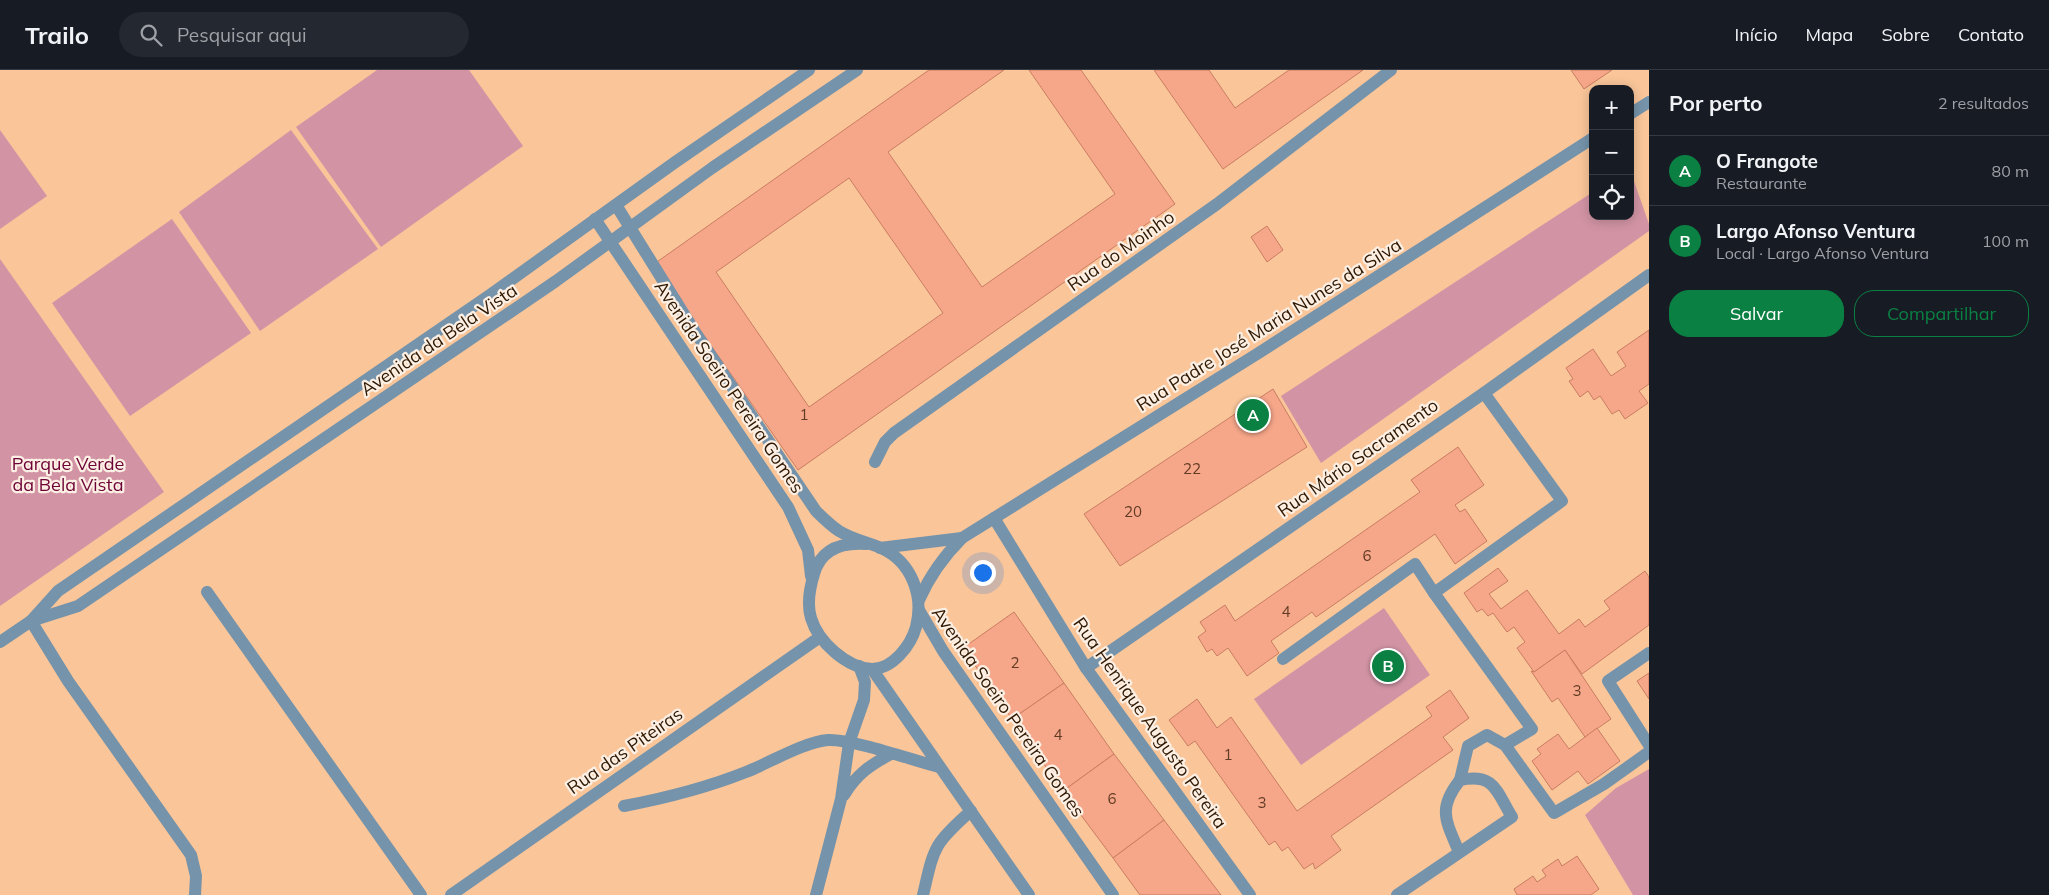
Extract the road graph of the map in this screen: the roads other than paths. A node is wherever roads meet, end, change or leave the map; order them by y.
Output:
1 (809, 70) edge
2 (857, 70) edge
3 (1391, 70) edge
4 (1649, 102) edge
5 (1634, 111) edge
6 (1589, 141) edge
7 (616, 204) junction
8 (595, 219) junction
9 (629, 228) junction
10 (611, 242) junction
11 (1649, 275) edge
12 (1484, 393) junction
13 (875, 462) dead end
14 (994, 518) junction
15 (962, 538) junction
16 (867, 544) junction
17 (880, 548) junction
18 (811, 582) junction
19 (207, 592) dead end
20 (1434, 593) junction
21 (919, 605) junction
22 (31, 621) junction
23 (820, 637) junction
24 (0, 642) edge
25 (1649, 653) edge
26 (1283, 658) dead end
27 (859, 666) junction
28 (1086, 668) junction
29 (872, 669) junction
30 (849, 743) junction
31 (1505, 745) junction
32 (1649, 745) edge
33 (1649, 752) edge
34 (891, 754) junction
35 (939, 766) junction
36 (1460, 780) junction
37 (841, 799) junction
38 (624, 806) dead end
39 (970, 811) junction
40 (1459, 852) junction
41 (195, 895) edge
42 (421, 895) edge
43 (451, 895) edge
44 (816, 895) edge
45 (923, 895) edge
46 (1029, 895) edge
47 (1113, 895) edge
48 (1250, 895) edge
49 (1396, 895) edge

1 - 7 street, Avenida da Bela Vista
2 - 9 street, Avenida da Bela Vista
3 - 13 street, Rua do Moinho
4 - 5 street
6 - 14 street, Rua Padre José Maria Nunes da Silva
7 - 8 street, Avenida da Bela Vista
7 - 9 street, Avenida Soeiro Pereira Gomes
8 - 10 street, Avenida Soeiro Pereira Gomes
8 - 22 street, Avenida da Bela Vista
9 - 10 street, Avenida da Bela Vista
9 - 16 street, Avenida Soeiro Pereira Gomes
10 - 18 street, Avenida Soeiro Pereira Gomes
10 - 22 street, Avenida da Bela Vista
11 - 12 street, Rua Mário Sacramento
12 - 20 street
12 - 28 street, Rua Mário Sacramento
14 - 15 street, Rua Padre José Maria Nunes da Silva
14 - 28 street, Rua Henrique Augusto Pereira
15 - 17 street, Rua Padre José Maria Nunes da Silva
15 - 21 street, Rua Padre José Maria Nunes da Silva
16 - 17 street, Avenida Soeiro Pereira Gomes
16 - 18 street, Avenida Soeiro Pereira Gomes
17 - 21 street, Avenida Soeiro Pereira Gomes
18 - 23 street, Avenida Soeiro Pereira Gomes
19 - 42 street
20 - 26 street
20 - 31 street
21 - 29 street, Avenida Soeiro Pereira Gomes
21 - 47 street, Avenida Soeiro Pereira Gomes
22 - 24 street, Avenida da Bela Vista
22 - 41 street
23 - 27 street, Avenida Soeiro Pereira Gomes
23 - 43 street, Rua das Piteiras
25 - 32 street
27 - 29 street, Avenida Soeiro Pereira Gomes
27 - 30 street
28 - 48 street, Rua Henrique Augusto Pereira
29 - 35 street
30 - 34 street
30 - 37 street
30 - 38 street
31 - 33 street
31 - 36 street
34 - 35 street
34 - 37 street
35 - 39 street
36 - 40 street
36 - 40 street
37 - 44 street
39 - 45 street
39 - 46 street
40 - 49 street

